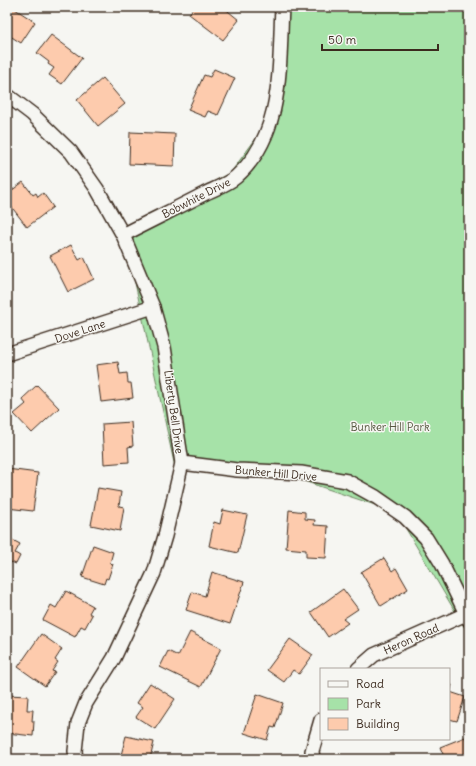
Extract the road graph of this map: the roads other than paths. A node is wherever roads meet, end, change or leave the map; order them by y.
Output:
1 (282, 7) edge
2 (7, 95) edge
3 (123, 235) junction
4 (153, 307) junction
5 (7, 354) edge
6 (182, 463) junction
7 (468, 617) edge
8 (359, 668) edge
9 (320, 723) edge
10 (76, 759) edge
11 (312, 759) edge

1 - 3 street, Bobwhite Drive
2 - 3 street, Liberty Bell Drive
3 - 4 street, Liberty Bell Drive
4 - 5 street, Dove Lane
4 - 6 street, Liberty Bell Drive
6 - 7 street, Bunker Hill Drive
6 - 10 street, Liberty Bell Drive
7 - 8 street, Heron Road
9 - 11 street

